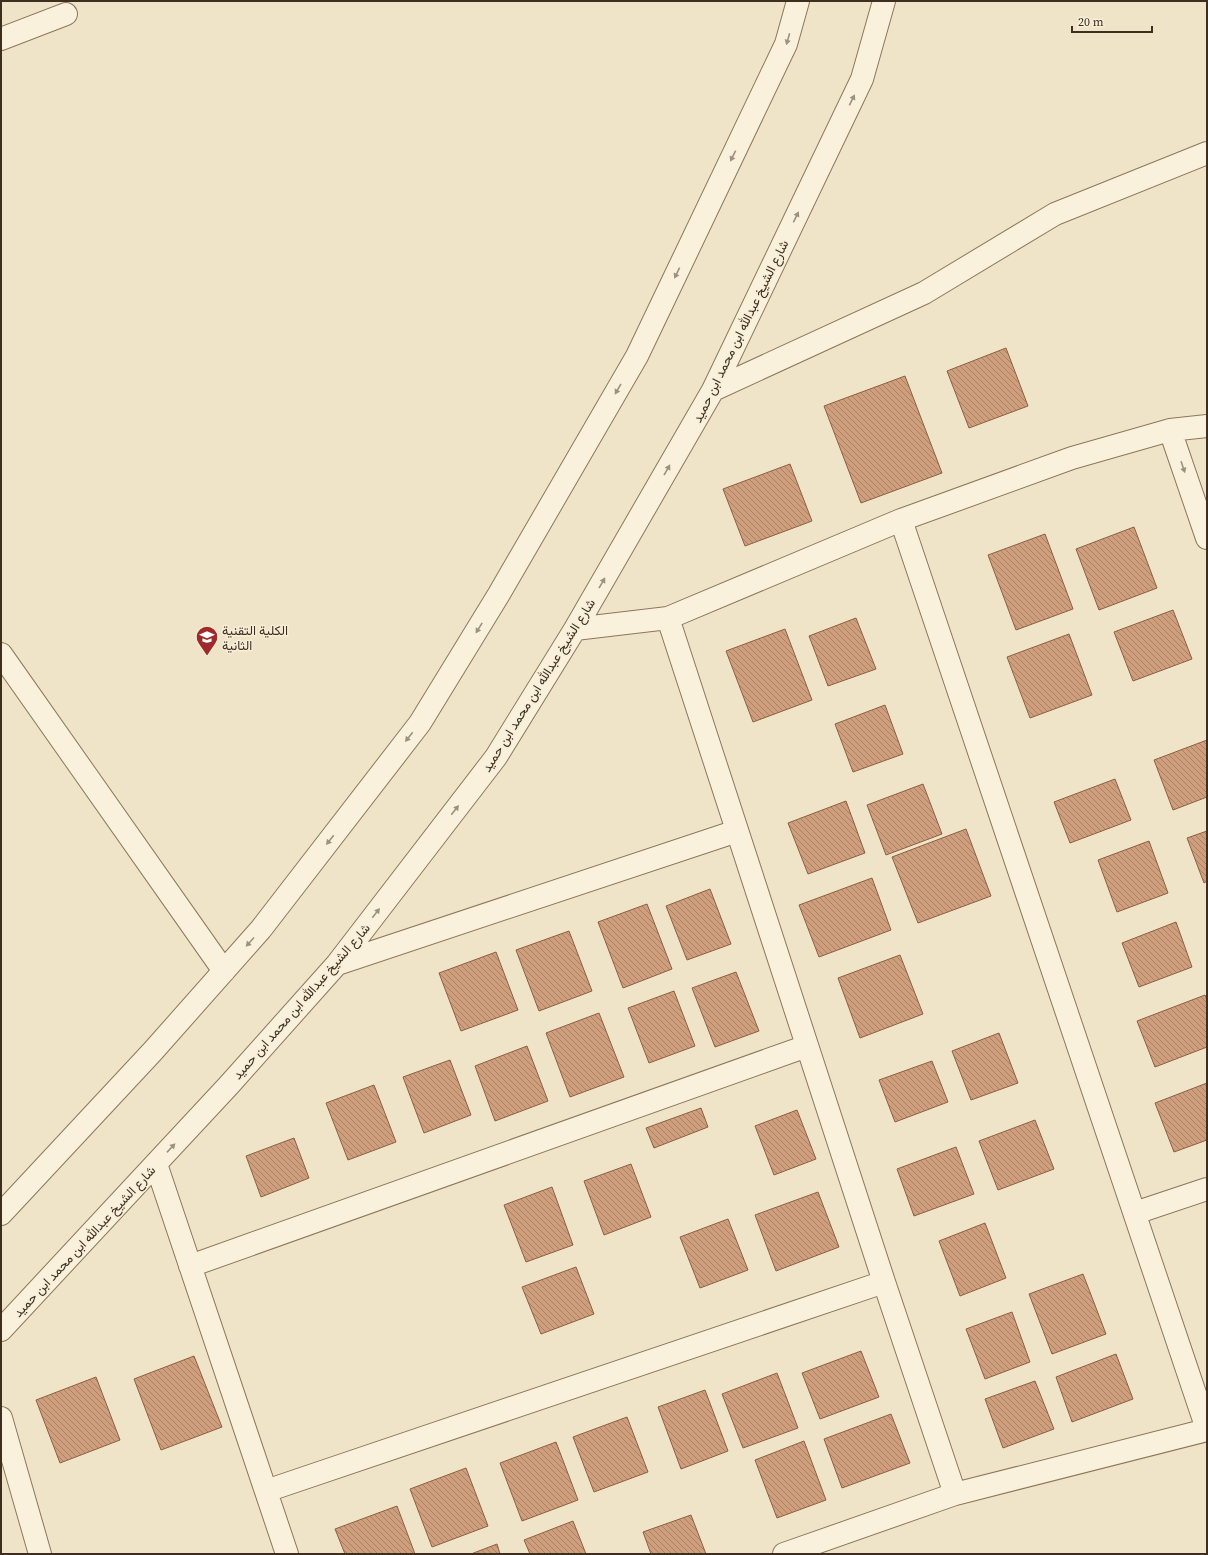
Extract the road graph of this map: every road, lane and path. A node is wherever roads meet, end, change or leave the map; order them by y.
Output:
1 (798, 1) edge
2 (884, 1) edge
3 (66, 14) dead end
4 (1, 39) edge
5 (1207, 153) edge
6 (713, 390) junction
7 (1207, 426) edge
8 (1170, 430) junction
9 (901, 520) junction
10 (1207, 538) edge
11 (668, 618) junction
12 (575, 629) junction
13 (1, 654) edge
14 (738, 831) junction
15 (337, 964) junction
16 (224, 971) junction
17 (807, 1046) junction
18 (156, 1164) junction
19 (1207, 1189) edge
20 (1134, 1213) junction
21 (1, 1214) edge
22 (190, 1266) junction
23 (884, 1282) junction
24 (1, 1330) edge
25 (1, 1418) edge
26 (1207, 1429) edge
27 (266, 1491) junction
28 (955, 1494) junction
29 (40, 1554) edge
30 (287, 1554) edge
31 (784, 1554) edge

1 -> 16 street
6 -> 2 street, شارع الشيخ عبدالله ابن محمد ابن حميد
3 - 4 street
5 - 6 street
12 -> 6 street, شارع الشيخ عبدالله ابن محمد ابن حميد
7 - 8 street
8 - 9 street
8 -> 10 street
9 - 11 street
9 - 20 street
11 - 12 street
11 - 14 street
15 -> 12 street, شارع الشيخ عبدالله ابن محمد ابن حميد
13 - 16 street
14 - 15 street
14 - 17 street
18 -> 15 street, شارع الشيخ عبدالله ابن محمد ابن حميد
16 - 21 street
17 - 22 street
17 - 23 street
18 - 22 street
18 - 24 street, شارع الشيخ عبدالله ابن محمد ابن حميد
19 - 20 street
20 - 26 street
22 - 27 street
23 - 27 street
23 - 28 street
25 - 29 street
26 - 28 street
27 - 30 street
28 - 31 street

